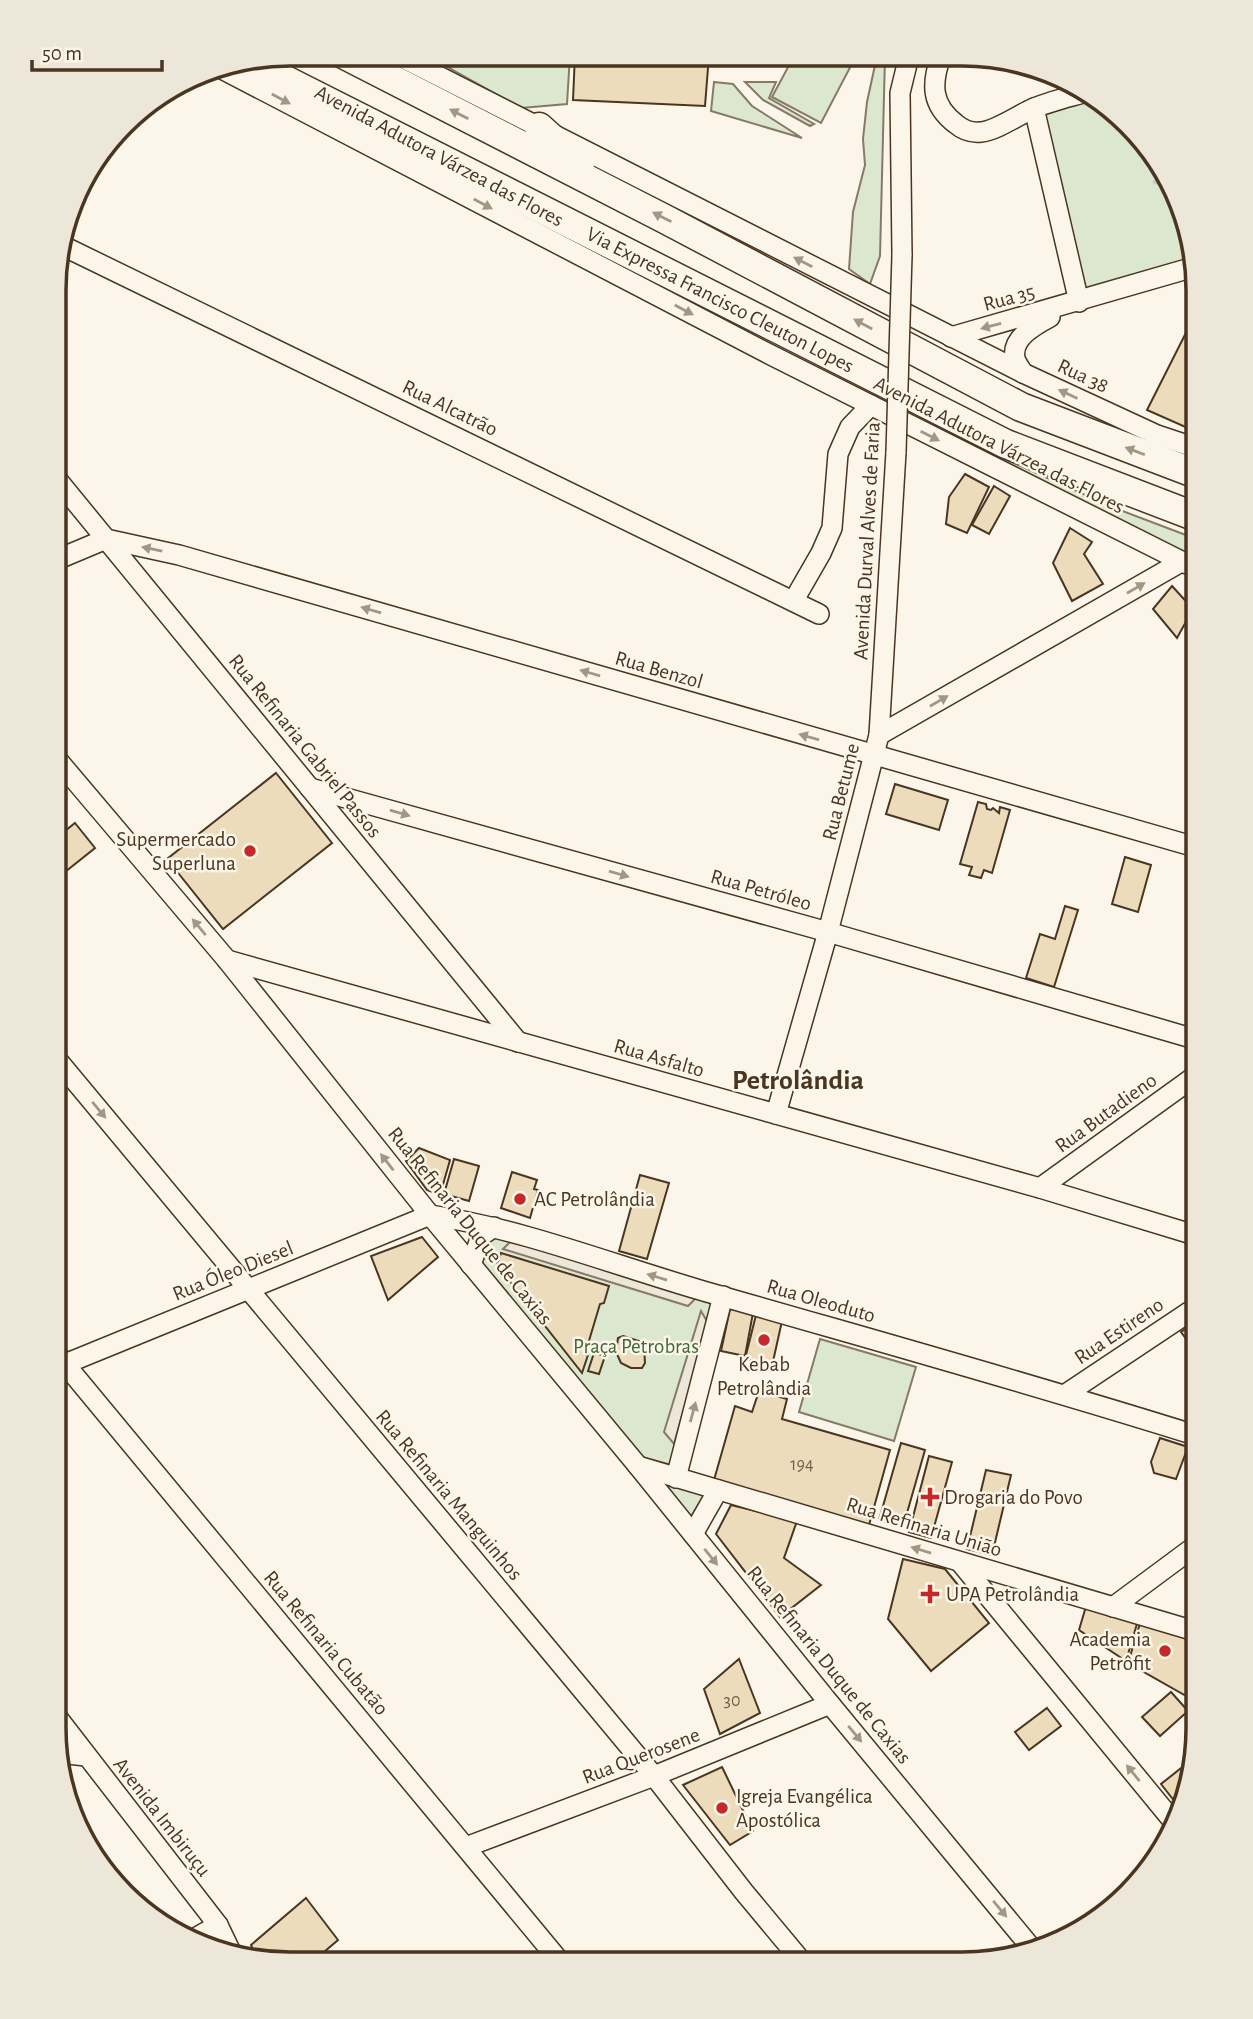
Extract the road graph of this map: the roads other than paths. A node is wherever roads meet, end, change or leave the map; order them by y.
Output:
1 (366, 66) edge
2 (419, 66) edge
3 (907, 66) edge
4 (939, 66) edge
5 (262, 68) edge
6 (232, 74) edge
7 (1072, 96) edge
8 (1034, 108) junction
9 (539, 127) junction
10 (611, 191) junction
11 (70, 250) edge
12 (1185, 270) edge
13 (1079, 302) junction
14 (951, 337) junction
15 (1023, 373) junction
16 (871, 405) junction
17 (1186, 445) edge
18 (1186, 470) edge
19 (66, 490) edge
20 (1186, 513) edge
21 (106, 539) junction
22 (66, 556) edge
23 (1186, 564) edge
24 (1186, 568) edge
25 (794, 600) junction
26 (819, 614) dead end
27 (879, 735) junction
28 (874, 755) junction
29 (66, 771) edge
30 (310, 788) junction
31 (1186, 844) edge
32 (828, 932) junction
33 (227, 960) junction
34 (1186, 1036) edge
35 (518, 1042) junction
36 (66, 1070) edge
37 (1186, 1083) edge
38 (776, 1114) junction
39 (1040, 1188) junction
40 (430, 1216) junction
41 (494, 1227) junction
42 (1186, 1232) edge
43 (471, 1265) junction
44 (248, 1290) junction
45 (723, 1296) junction
46 (1186, 1314) edge
47 (66, 1360) edge
48 (66, 1372) edge
49 (1066, 1394) junction
50 (1186, 1432) edge
51 (638, 1466) junction
52 (676, 1478) junction
53 (718, 1490) junction
54 (693, 1534) junction
55 (1186, 1553) edge
56 (960, 1562) junction
57 (1113, 1607) junction
58 (1186, 1628) edge
59 (830, 1704) junction
60 (66, 1729) edge
61 (69, 1754) edge
62 (86, 1756) junction
63 (654, 1776) junction
64 (1168, 1815) edge
65 (466, 1847) junction
66 (218, 1925) junction
67 (203, 1934) edge
68 (226, 1943) edge
69 (1027, 1943) edge
70 (552, 1952) edge
71 (794, 1952) edge

10 -> 1 highway, Via Expressa Francisco Cleuton Lopes
2 - 9 street
3 - 27 street, Avenida Durval Alves de Faria, bridge
4 - 8 street
5 - 20 highway, Via Expressa Francisco Cleuton Lopes
6 -> 16 street, Avenida Adutora Várzea das Flores
7 - 8 street
8 - 13 street
9 - 10 highway
14 -> 9 street
18 -> 10 highway, Via Expressa Francisco Cleuton Lopes
11 - 25 street, Rua Alcatrão
12 - 13 street, Rua 35
13 -> 14 street, Rua 35
13 - 15 street, Rua 35
14 - 15 street, Rua 38
17 -> 15 street, Rua 38
16 -> 23 street, Avenida Adutora Várzea das Flores
16 - 25 street
19 - 21 street, Rua Refinaria Gabriel Passos
21 - 22 street
28 -> 21 street, Rua Benzol
21 - 30 street, Rua Refinaria Gabriel Passos
27 -> 24 street, Rua Betume
25 - 26 street, Rua Alcatrão
27 - 28 street, Rua Betume
28 - 31 street, Rua Benzol
28 - 32 street, Rua Betume
33 -> 29 street, Rua Refinaria Duque de Caxias
30 -> 32 street, Rua Petróleo
30 - 35 street, Rua Refinaria Gabriel Passos
32 - 34 street, Rua Petróleo
32 - 38 street, Rua Betume
33 - 35 street, Rua Asfalto
40 -> 33 street, Rua Refinaria Duque de Caxias
35 - 38 street, Rua Asfalto
36 -> 44 street, Rua Refinaria Manguinhos
37 - 39 street, Rua Butadieno
38 - 39 street, Rua Asfalto
39 - 42 street, Rua Asfalto
40 - 41 street, Rua Oleoduto
40 - 43 street, Rua Refinaria Duque de Caxias
40 - 44 street, Rua Óleo Diesel
41 - 43 street
45 -> 41 street, Rua Oleoduto
43 - 51 street, Rua Refinaria Duque de Caxias
44 - 47 street, Rua Óleo Diesel
44 - 63 street, Rua Refinaria Manguinhos
45 - 49 street, Rua Oleoduto
52 -> 45 street
46 - 49 street, Rua Estireno
48 - 65 street, Rua Refinaria Cubatão
49 - 50 street, Rua Oleoduto
51 - 52 street, Rua Refinaria União
51 - 54 street, Rua Refinaria Duque de Caxias
52 - 53 street, Rua Refinaria União
53 - 54 street
56 -> 53 street, Rua Refinaria União
54 -> 59 street, Rua Refinaria Duque de Caxias
55 - 57 street
56 - 57 street, Rua Refinaria União
64 -> 56 street
57 - 58 street, Rua Refinaria União
59 - 63 street, Rua Querosene
59 -> 69 street, Rua Refinaria Duque de Caxias
60 - 62 street, Avenida Imbiruçu
61 - 62 street
62 - 66 street, Avenida Imbiruçu
63 - 65 street, Rua Querosene
63 - 71 street, Rua Refinaria Manguinhos
65 - 70 street, Rua Refinaria Cubatão
66 - 67 street
66 - 68 street, Avenida Imbiruçu

